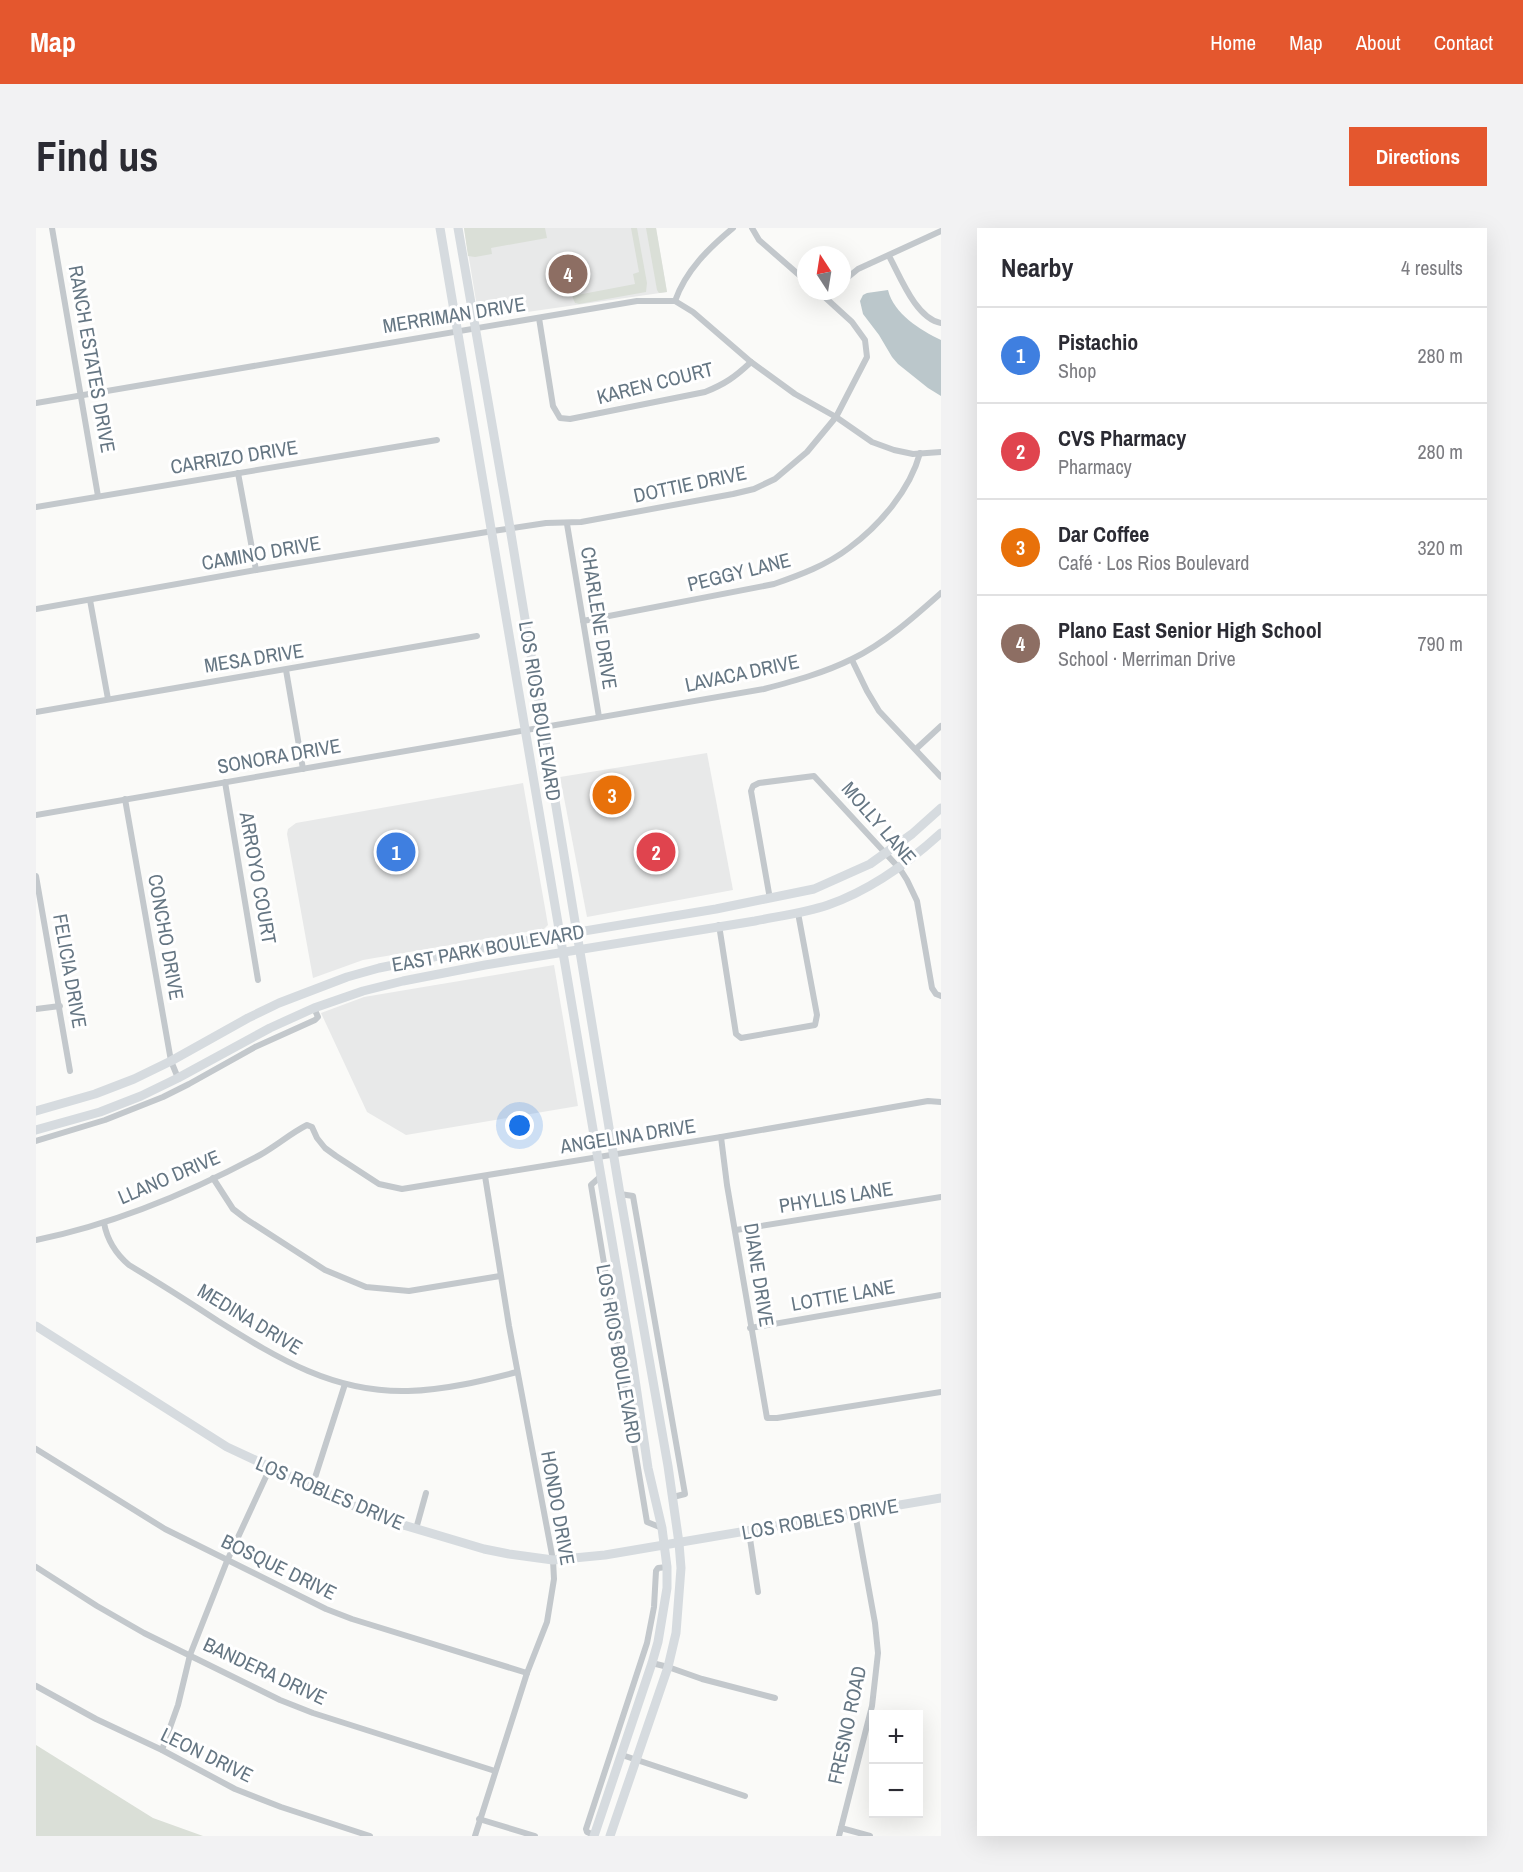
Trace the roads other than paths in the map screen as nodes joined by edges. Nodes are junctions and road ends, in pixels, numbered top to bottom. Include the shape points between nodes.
1 (52, 228) edge
2 (440, 228) edge
3 (458, 228) edge
4 (733, 228) edge
5 (752, 228) edge
6 (941, 231) edge
7 (889, 256) junction
8 (464, 264) junction
9 (797, 273) edge
10 (851, 275) edge
11 (828, 300) edge
12 (675, 301) junction
13 (538, 318) junction
14 (941, 323) edge
15 (476, 328) junction
16 (458, 332) junction
17 (751, 362) junction
18 (82, 395) junction
19 (36, 403) edge
20 (836, 417) junction
21 (437, 440) dead end
22 (941, 452) edge
23 (920, 453) junction
24 (238, 473) junction
25 (98, 496) junction
26 (36, 507) edge
27 (567, 524) junction
28 (510, 528) junction
29 (493, 531) junction
30 (256, 570) junction
31 (941, 593) edge
32 (90, 600) junction
33 (36, 609) edge
34 (583, 621) junction
35 (477, 636) dead end
36 (852, 660) junction
37 (286, 670) junction
38 (108, 699) junction
39 (36, 712) edge
40 (599, 717) junction
41 (941, 726) edge
42 (543, 727) junction
43 (527, 731) junction
44 (916, 749) junction
45 (303, 769) junction
46 (941, 777) edge
47 (225, 782) junction
48 (125, 799) junction
49 (941, 808) edge
50 (557, 812) junction
51 (36, 815) edge
52 (539, 815) junction
53 (941, 833) edge
54 (886, 855) junction
55 (900, 869) junction
56 (36, 876) edge
57 (770, 899) junction
58 (716, 909) junction
59 (798, 913) junction
60 (719, 926) junction
61 (578, 932) junction
62 (559, 935) junction
63 (580, 950) junction
64 (562, 952) junction
65 (379, 968) junction
66 (258, 980) dead end
67 (384, 985) junction
68 (941, 996) edge
69 (60, 1006) junction
70 (315, 1008) junction
71 (36, 1009) edge
72 (171, 1061) junction
73 (582, 1065) junction
74 (599, 1065) junction
75 (70, 1071) dead end
76 (178, 1078) junction
77 (941, 1102) edge
78 (36, 1111) edge
79 (307, 1125) joint
80 (36, 1130) edge
81 (721, 1137) junction
82 (36, 1141) edge
83 (614, 1155) junction
84 (598, 1158) junction
85 (485, 1176) junction
86 (213, 1178) junction
87 (941, 1197) edge
88 (104, 1222) junction
89 (736, 1230) junction
90 (36, 1240) edge
91 (500, 1276) junction
92 (941, 1295) edge
93 (36, 1326) edge
94 (750, 1328) junction
95 (517, 1372) junction
96 (345, 1384) junction
97 (941, 1392) edge
98 (36, 1449) edge
99 (270, 1468) junction
100 (312, 1487) junction
101 (426, 1493) dead end
102 (941, 1498) edge
103 (855, 1513) junction
104 (416, 1529) junction
105 (749, 1532) junction
106 (679, 1543) junction
107 (664, 1546) junction
108 (553, 1560) junction
109 (226, 1561) junction
110 (36, 1567) edge
111 (667, 1567) junction
112 (758, 1592) dead end
113 (190, 1655) junction
114 (652, 1663) junction
115 (668, 1667) junction
116 (527, 1673) junction
117 (36, 1686) edge
118 (775, 1698) dead end
119 (162, 1750) junction
120 (622, 1755) junction
121 (636, 1760) junction
122 (495, 1771) junction
123 (745, 1796) dead end
124 (479, 1819) junction
125 (842, 1828) junction
126 (370, 1836) edge
127 (475, 1836) edge
128 (535, 1836) edge
129 (594, 1836) edge
130 (610, 1836) edge
131 (840, 1836) edge
132 (870, 1836) edge

1 - 18 street, RANCH ESTATES DRIVE
2 - 8 main road via 450,258
2 - 16 main road, LOS RIOS BOULEVARD
3 - 8 main road, LOS RIOS BOULEVARD
4 - 12 street via 704,254
5 - 9 street via 759,240
6 - 7 street
7 - 10 street
7 - 14 street via 921,312
8 - 15 main road, LOS RIOS BOULEVARD
11 - 20 street, DOTTIE DRIVE via 865,340 867,357
12 - 13 street, MERRIMAN DRIVE via 637,301
12 - 17 street
13 - 15 street, MERRIMAN DRIVE
13 - 17 street, KAREN COURT via 553,406 560,418 705,392 734,378
15 - 16 street, MERRIMAN DRIVE
15 - 28 main road, LOS RIOS BOULEVARD
16 - 18 street, MERRIMAN DRIVE
16 - 29 main road, LOS RIOS BOULEVARD
17 - 20 street
18 - 19 street, MERRIMAN DRIVE
18 - 25 street, RANCH ESTATES DRIVE
20 - 23 street via 872,442
20 - 27 street, DOTTIE DRIVE via 799,460 754,489
21 - 24 street, CARRIZO DRIVE
22 - 23 street
23 - 34 street, PEGGY LANE via 916,469 888,511 849,548 826,563 774,585
24 - 25 street, CARRIZO DRIVE
24 - 30 street
25 - 26 street, CARRIZO DRIVE
27 - 28 street, DOTTIE DRIVE
27 - 34 street, CHARLENE DRIVE
28 - 29 street, DOTTIE DRIVE
28 - 42 main road, LOS RIOS BOULEVARD
29 - 30 street, CAMINO DRIVE
29 - 43 main road, LOS RIOS BOULEVARD
30 - 32 street, CAMINO DRIVE
31 - 36 street, LAVACA DRIVE via 909,621
32 - 33 street, CAMINO DRIVE
32 - 38 street
34 - 40 street, CHARLENE DRIVE
35 - 37 street, MESA DRIVE
36 - 40 street, LAVACA DRIVE via 764,689
36 - 44 street via 879,711
37 - 38 street, MESA DRIVE
37 - 45 street
38 - 39 street, MESA DRIVE
40 - 42 street, LAVACA DRIVE
41 - 44 street
42 - 43 street, LAVACA DRIVE
42 - 50 main road, LOS RIOS BOULEVARD
43 - 45 street, SONORA DRIVE
43 - 52 main road, LOS RIOS BOULEVARD
44 - 46 street
45 - 47 street, SONORA DRIVE
47 - 48 street, SONORA DRIVE
47 - 66 street, ARROYO COURT
48 - 51 street, SONORA DRIVE
48 - 72 street, CONCHO DRIVE
49 - 54 main road, EAST PARK BOULEVARD
50 - 52 main road
50 - 61 main road, LOS RIOS BOULEVARD
52 - 62 main road, LOS RIOS BOULEVARD
53 - 55 main road, EAST PARK BOULEVARD
54 - 55 street, MOLLY LANE
54 - 57 main road, EAST PARK BOULEVARD via 824,886
54 - 57 street, MOLLY LANE via 814,776 753,786
55 - 59 main road, EAST PARK BOULEVARD via 856,893
55 - 68 street, MOLLY LANE via 916,901 932,988
56 - 69 street, FELICIA DRIVE
57 - 58 main road, EAST PARK BOULEVARD
58 - 60 main road
58 - 61 main road, EAST PARK BOULEVARD
59 - 60 main road, EAST PARK BOULEVARD
59 - 60 street via 817,1015 815,1025 741,1038 736,1034
60 - 63 main road, EAST PARK BOULEVARD
61 - 62 main road, EAST PARK BOULEVARD
61 - 63 main road, LOS RIOS BOULEVARD
62 - 64 main road, LOS RIOS BOULEVARD
62 - 65 main road, EAST PARK BOULEVARD
63 - 64 main road, EAST PARK BOULEVARD
63 - 74 main road, LOS RIOS BOULEVARD
64 - 67 main road, EAST PARK BOULEVARD
64 - 73 main road, LOS RIOS BOULEVARD
65 - 67 main road
65 - 72 main road, EAST PARK BOULEVARD via 279,1003
67 - 70 main road, EAST PARK BOULEVARD
69 - 71 street
69 - 75 street, FELICIA DRIVE
70 - 76 main road, EAST PARK BOULEVARD
70 - 82 street via 315,1020 255,1047 163,1097
72 - 76 street, CONCHO DRIVE
72 - 78 main road, EAST PARK BOULEVARD via 95,1094
73 - 74 main road
73 - 84 main road, LOS RIOS BOULEVARD
74 - 83 main road, LOS RIOS BOULEVARD
76 - 80 main road, EAST PARK BOULEVARD via 100,1112
77 - 81 street, ANGELINA DRIVE via 928,1101
79 - 85 street, ANGELINA DRIVE via 325,1148 379,1184 402,1189
79 - 86 street, LLANO DRIVE via 260,1155
81 - 83 street, ANGELINA DRIVE
81 - 89 street, DIANE DRIVE
83 - 84 street, ANGELINA DRIVE
83 - 106 main road, LOS RIOS BOULEVARD
84 - 85 street, ANGELINA DRIVE
84 - 107 main road, LOS RIOS BOULEVARD
85 - 91 street, HONDO DRIVE
86 - 88 street, LLANO DRIVE via 147,1209
86 - 91 street via 233,1209 246,1219 325,1270 366,1287 409,1291
87 - 89 street, PHYLLIS LANE
88 - 90 street, LLANO DRIVE
88 - 96 street, MEDINA DRIVE via 113,1246 129,1264 262,1349 292,1365
89 - 94 street, DIANE DRIVE
91 - 95 street, HONDO DRIVE
92 - 94 street, LOTTIE LANE
93 - 99 main road, LOS ROBLES DRIVE via 217,1441
94 - 97 street, DIANE DRIVE via 767,1418
95 - 96 street, MEDINA DRIVE via 408,1391
95 - 108 street, HONDO DRIVE
96 - 100 street
98 - 109 street, BOSQUE DRIVE via 165,1529
99 - 100 main road, LOS ROBLES DRIVE
99 - 109 street
100 - 104 main road, LOS ROBLES DRIVE via 380,1518
101 - 104 street
102 - 103 main road, LOS ROBLES DRIVE
103 - 105 main road, LOS ROBLES DRIVE
103 - 125 street, FRESNO ROAD via 878,1653 872,1706
104 - 108 main road, LOS ROBLES DRIVE via 484,1550
105 - 106 main road, LOS ROBLES DRIVE
105 - 112 street
106 - 107 main road, LOS ROBLES DRIVE
106 - 115 main road, LOS RIOS BOULEVARD via 678,1607
107 - 108 main road, LOS ROBLES DRIVE
107 - 111 main road, LOS RIOS BOULEVARD
108 - 116 street, HONDO DRIVE via 547,1622
109 - 113 street
109 - 116 street, BOSQUE DRIVE via 352,1619
110 - 113 street, BANDERA DRIVE via 144,1633
111 - 114 main road, LOS RIOS BOULEVARD via 663,1617
111 - 129 street, LOS RIOS BOULEVARD via 656,1571 647,1643 586,1829
113 - 119 street
113 - 122 street, BANDERA DRIVE via 313,1713
114 - 115 street
114 - 120 main road, LOS RIOS BOULEVARD
115 - 118 street
115 - 121 main road, LOS RIOS BOULEVARD
116 - 122 street, HONDO DRIVE
117 - 119 street, LEON DRIVE
119 - 126 street, LEON DRIVE via 235,1789
120 - 121 street
120 - 129 main road, LOS RIOS BOULEVARD
121 - 123 street
121 - 130 main road, LOS RIOS BOULEVARD
122 - 124 street, HONDO DRIVE
124 - 127 street, HONDO DRIVE
124 - 128 street
125 - 131 street, FRESNO ROAD
125 - 132 street

